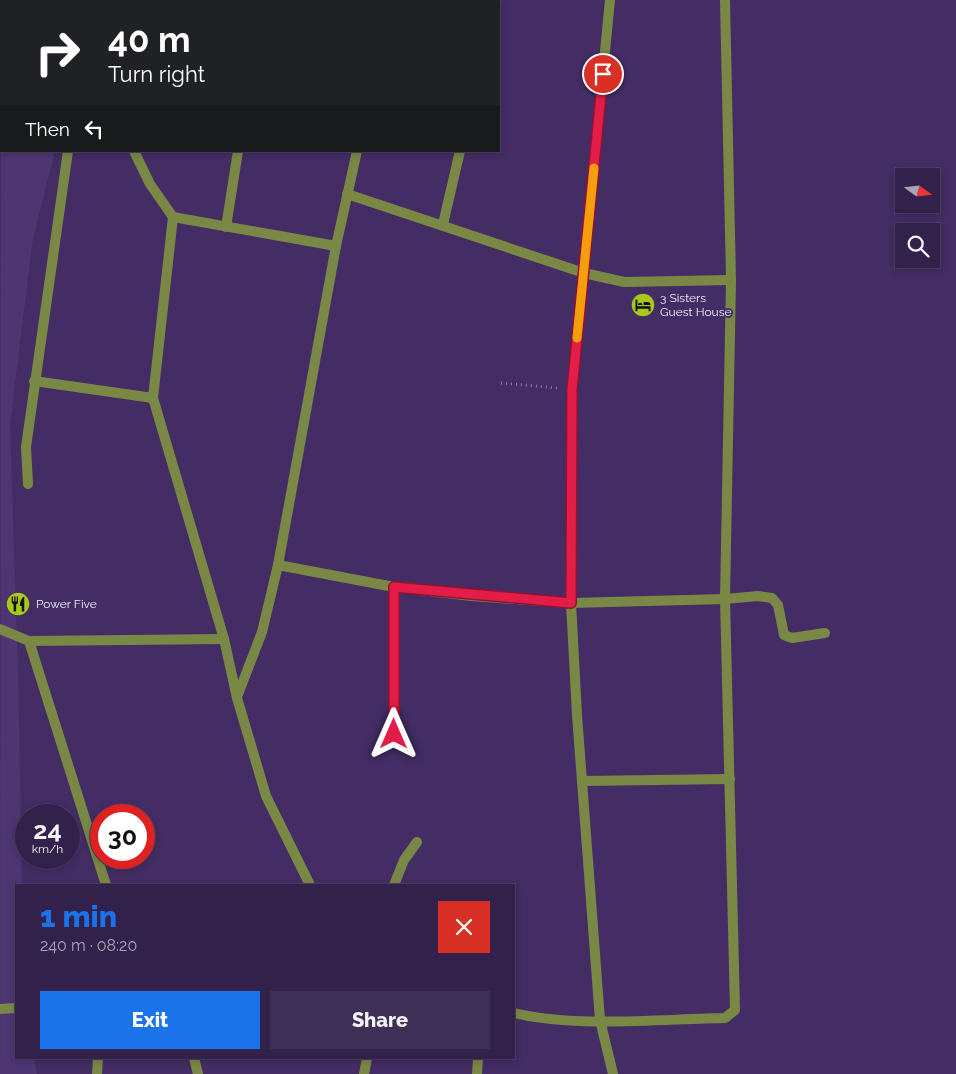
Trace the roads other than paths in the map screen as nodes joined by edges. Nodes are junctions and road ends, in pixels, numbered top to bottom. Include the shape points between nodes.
1 (610, 0) edge
2 (725, 0) edge
3 (68, 152) edge
4 (134, 152) edge
5 (238, 152) edge
6 (356, 152) edge
7 (460, 152) edge
8 (347, 194) junction
9 (173, 217) junction
10 (443, 224) junction
11 (226, 226) junction
12 (336, 246) junction
13 (584, 273) junction
14 (731, 280) junction
15 (34, 381) junction
16 (153, 398) junction
17 (28, 484) dead end
18 (278, 565) junction
19 (394, 587) junction
20 (725, 599) junction
21 (571, 603) junction
22 (0, 629) edge
23 (825, 633) dead end
24 (224, 639) junction
25 (29, 641) junction
26 (237, 698) junction
27 (394, 734) dead end
28 (730, 779) junction
29 (582, 781) junction
30 (417, 842) dead end
31 (106, 884) edge
32 (310, 884) edge
33 (394, 884) edge
34 (15, 1008) edge
35 (0, 1009) edge
36 (515, 1013) edge
37 (600, 1020) junction
38 (98, 1059) edge
39 (194, 1059) edge
40 (367, 1059) edge
41 (478, 1059) edge
42 (97, 1074) edge
43 (198, 1074) edge
44 (364, 1074) edge
45 (477, 1074) edge
46 (613, 1074) edge

1 - 13 street
2 - 14 street
3 - 15 street
4 - 9 street via 150,184
5 - 11 street
6 - 8 street
7 - 10 street
8 - 10 street
8 - 12 street
9 - 11 street
9 - 16 street
10 - 13 street
11 - 12 street
12 - 18 street
13 - 14 street via 624,282
13 - 21 street via 572,390
14 - 20 street
15 - 16 street
15 - 17 street via 26,447
16 - 24 street
18 - 19 street
18 - 26 street via 262,632
19 - 21 street
19 - 27 street
20 - 21 street
20 - 23 street via 772,598 778,604 784,635 792,638
20 - 28 street
21 - 29 street
22 - 25 street
24 - 25 street
24 - 26 street
25 - 31 street
26 - 32 street via 266,796
28 - 29 street
28 - 37 street via 735,1010 725,1018
29 - 37 street
30 - 33 street via 404,860
34 - 35 street
36 - 37 street via 536,1018
37 - 46 street
38 - 42 street
39 - 43 street
40 - 44 street
41 - 45 street

